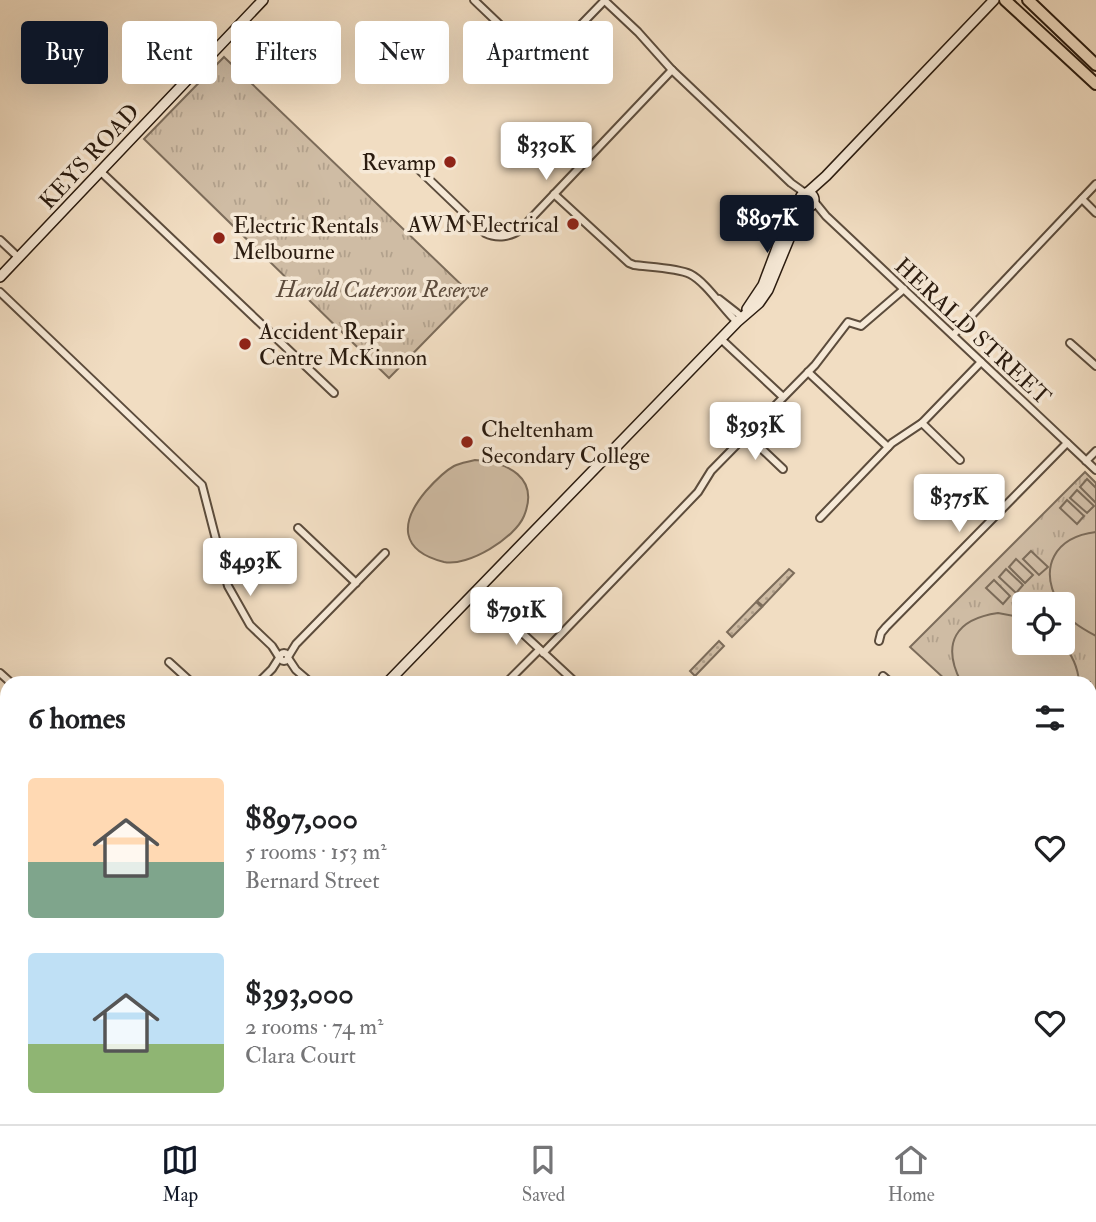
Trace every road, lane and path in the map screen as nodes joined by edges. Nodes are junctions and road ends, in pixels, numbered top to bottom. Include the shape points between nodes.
1 (262, 0) edge
2 (474, 0) edge
3 (605, 0) edge
4 (994, 0) edge
5 (1005, 0) edge
6 (1028, 0) edge
7 (1096, 65) edge
8 (672, 70) junction
9 (1096, 84) edge
10 (413, 164) dead end
11 (100, 171) junction
12 (1096, 184) edge
13 (554, 194) junction
14 (1082, 199) junction
15 (807, 200) junction
16 (1096, 213) edge
17 (0, 240) edge
18 (19, 258) junction
19 (0, 277) edge
20 (904, 289) junction
21 (0, 292) edge
22 (740, 319) junction
23 (953, 335) junction
24 (721, 339) junction
25 (1070, 342) dead end
26 (981, 362) junction
27 (1096, 366) edge
28 (808, 372) junction
29 (334, 393) dead end
30 (783, 397) junction
31 (922, 423) junction
32 (746, 435) junction
33 (1067, 443) junction
34 (888, 447) junction
35 (1096, 451) edge
36 (960, 460) dead end
37 (1086, 461) junction
38 (783, 469) dead end
39 (1096, 470) edge
40 (820, 518) dead end
41 (298, 528) dead end
42 (385, 553) dead end
43 (356, 583) junction
44 (477, 591) junction
45 (879, 641) dead end
46 (541, 651) junction
47 (284, 657) junction
48 (169, 662) dead end
49 (184, 676) edge
50 (265, 676) edge
51 (303, 676) edge
52 (394, 676) edge
53 (514, 676) edge
54 (568, 676) edge

1 - 11 street, KEYS ROAD
2 - 3 street via 542,65
3 - 8 street, HERALD STREET
4 - 15 street
5 - 9 highway
6 - 7 highway
8 - 13 street
8 - 15 street, HERALD STREET
10 - 13 street via 492,236 517,232
11 - 18 street, KEYS ROAD
11 - 29 street
12 - 14 street
13 - 22 street via 629,263 687,273
14 - 16 street
14 - 23 street
15 - 20 street, HERALD STREET
15 - 22 street via 786,224 763,285
17 - 18 street
18 - 19 street, KEYS ROAD
20 - 23 street, HERALD STREET
20 - 28 street via 860,326 848,322
21 - 47 street via 202,485 228,586 250,625
22 - 24 street
23 - 26 street, HERALD STREET
24 - 30 street
24 - 44 street
25 - 27 street
26 - 31 street
26 - 33 street, HERALD STREET
28 - 30 street
28 - 34 street
30 - 32 street
31 - 34 street
31 - 36 street
32 - 38 street
32 - 46 street via 711,471 698,492
33 - 37 street, HERALD STREET
33 - 45 street via 881,633
34 - 40 street
35 - 37 street
37 - 39 street, HERALD STREET
41 - 43 street
42 - 43 street
43 - 47 street
44 - 46 street
44 - 52 street
46 - 53 street
46 - 54 street
47 - 50 street
47 - 51 street
48 - 49 street

